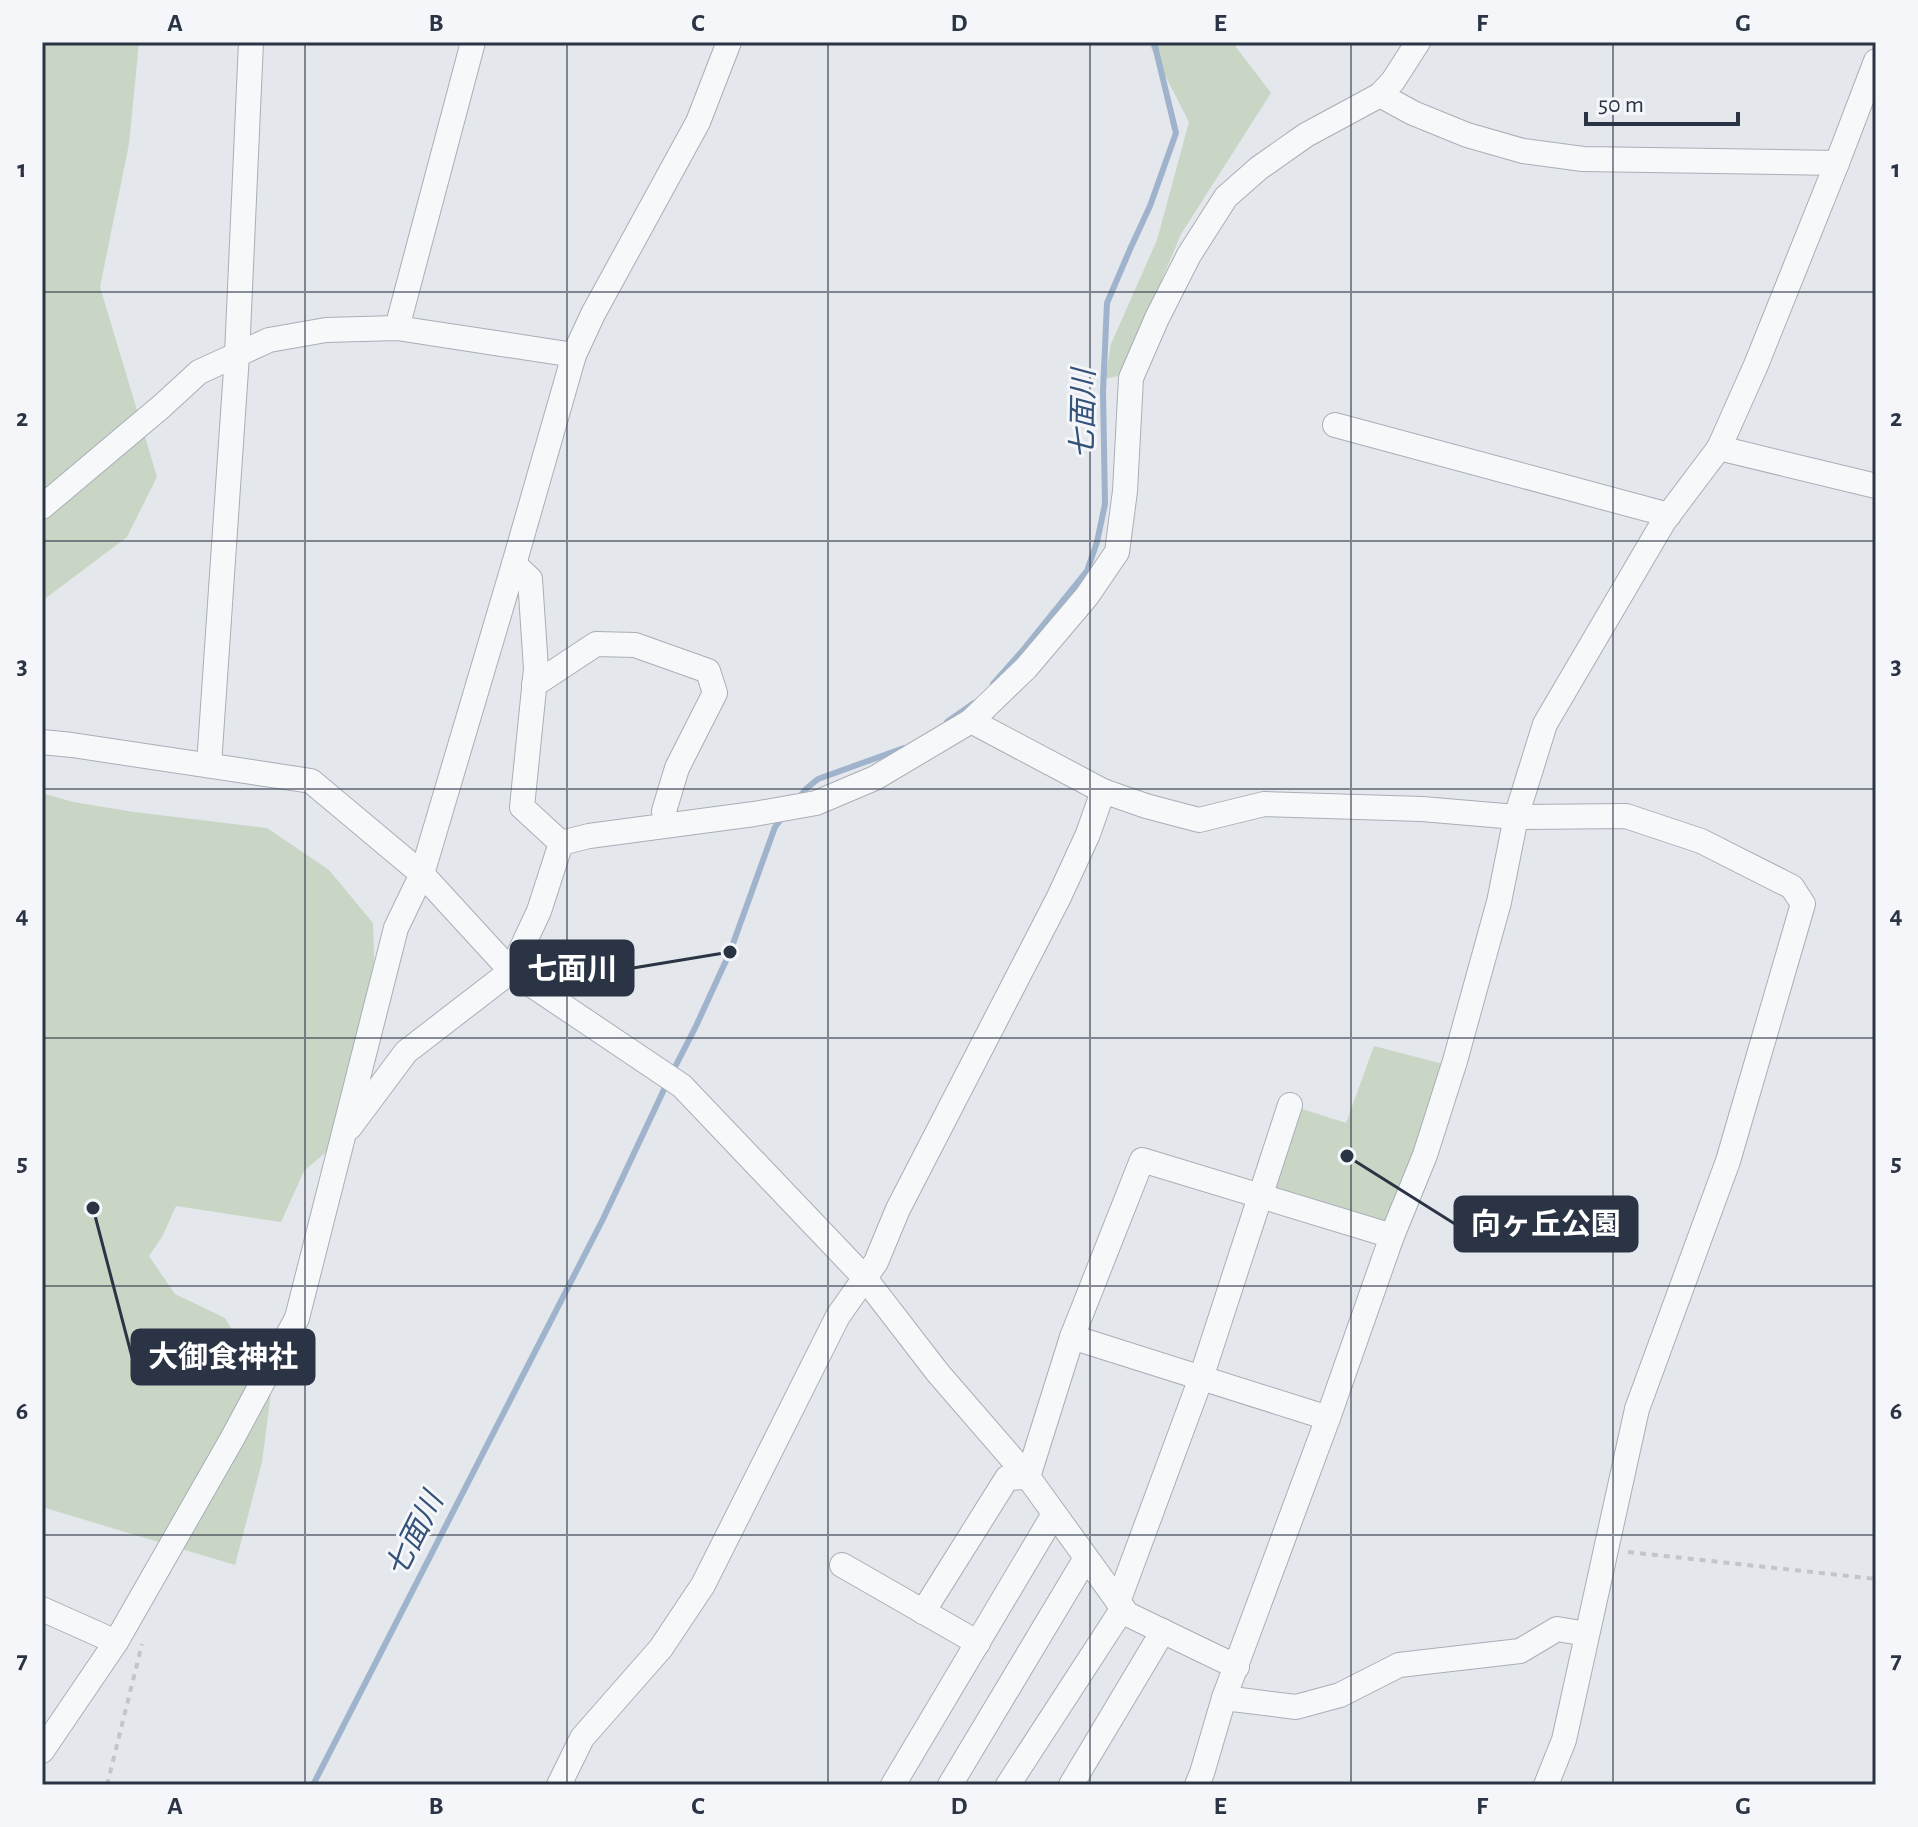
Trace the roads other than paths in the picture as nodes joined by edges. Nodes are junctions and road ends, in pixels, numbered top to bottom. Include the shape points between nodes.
1 (251, 42) edge
2 (473, 42) edge
3 (729, 42) edge
4 (1418, 42) edge
5 (1876, 61) edge
6 (1380, 95) junction
7 (1837, 163) junction
8 (397, 328) junction
9 (237, 355) junction
10 (574, 355) junction
11 (1335, 425) dead end
12 (1719, 448) junction
13 (1876, 486) edge
14 (42, 507) edge
15 (1669, 515) junction
16 (514, 564) junction
17 (534, 685) junction
18 (971, 721) junction
19 (42, 742) edge
20 (209, 765) junction
21 (1103, 791) junction
22 (1516, 817) junction
23 (666, 825) junction
24 (561, 843) junction
25 (422, 874) junction
26 (511, 971) junction
27 (1290, 1105) dead end
28 (341, 1139) junction
29 (1261, 1196) junction
30 (1392, 1236) junction
31 (864, 1277) junction
32 (1072, 1337) junction
33 (1201, 1378) junction
34 (1328, 1418) junction
35 (1028, 1477) junction
36 (1054, 1514) junction
37 (1086, 1558) junction
38 (842, 1565) dead end
39 (1121, 1605) junction
40 (42, 1609) edge
41 (923, 1612) junction
42 (1163, 1631) junction
43 (1587, 1634) junction
44 (116, 1642) junction
45 (978, 1643) junction
46 (1237, 1667) junction
47 (1224, 1698) junction
48 (42, 1751) edge
49 (1203, 1781) edge
50 (559, 1785) edge
51 (893, 1785) edge
52 (950, 1785) edge
53 (1008, 1785) edge
54 (1071, 1785) edge
55 (1546, 1785) edge

1 - 9 street
2 - 8 street
3 - 10 street via 698,122
4 - 6 street
5 - 7 street
6 - 7 street via 1467,135 1523,151 1583,159
6 - 18 street via 1306,135 1226,197 1189,255 1131,378 1117,552 1026,668
7 - 12 street
8 - 9 street via 326,330 269,340
8 - 10 street
9 - 14 street via 199,372
9 - 20 street
10 - 16 street
11 - 15 street
12 - 13 street
12 - 15 street
15 - 22 street via 1545,724
16 - 17 street via 530,579
16 - 25 street
17 - 23 street via 596,644 635,645 708,671 715,693 677,768 664,811
17 - 24 street via 522,807
18 - 21 street
18 - 23 street via 875,778 816,803
19 - 20 street
20 - 25 street via 311,781
21 - 22 street via 1199,820 1264,804
21 - 31 street via 1059,897
22 - 30 street via 1499,902 1455,1061
22 - 43 street via 1626,816 1701,841 1792,887 1803,904 1728,1161 1637,1409
23 - 24 street
24 - 26 street via 539,911
25 - 26 street
25 - 28 street via 396,928
26 - 28 street via 406,1052
26 - 31 street via 682,1086
27 - 29 street
28 - 44 street via 297,1318
29 - 30 street
29 - 32 street via 1142,1160
29 - 33 street
30 - 34 street
31 - 35 street
31 - 50 street via 838,1316 703,1585 661,1648 582,1738
32 - 33 street
32 - 35 street
33 - 34 street
33 - 39 street
34 - 46 street
35 - 36 street
35 - 41 street via 1007,1478
36 - 37 street
36 - 45 street
37 - 39 street
37 - 52 street
38 - 41 street
39 - 42 street via 1127,1614
39 - 53 street
40 - 44 street
41 - 45 street
42 - 46 street
42 - 54 street
43 - 47 street via 1557,1629 1520,1651 1399,1665 1340,1695 1296,1707
43 - 55 street via 1564,1740
44 - 48 street
45 - 51 street
46 - 47 street
47 - 49 street

